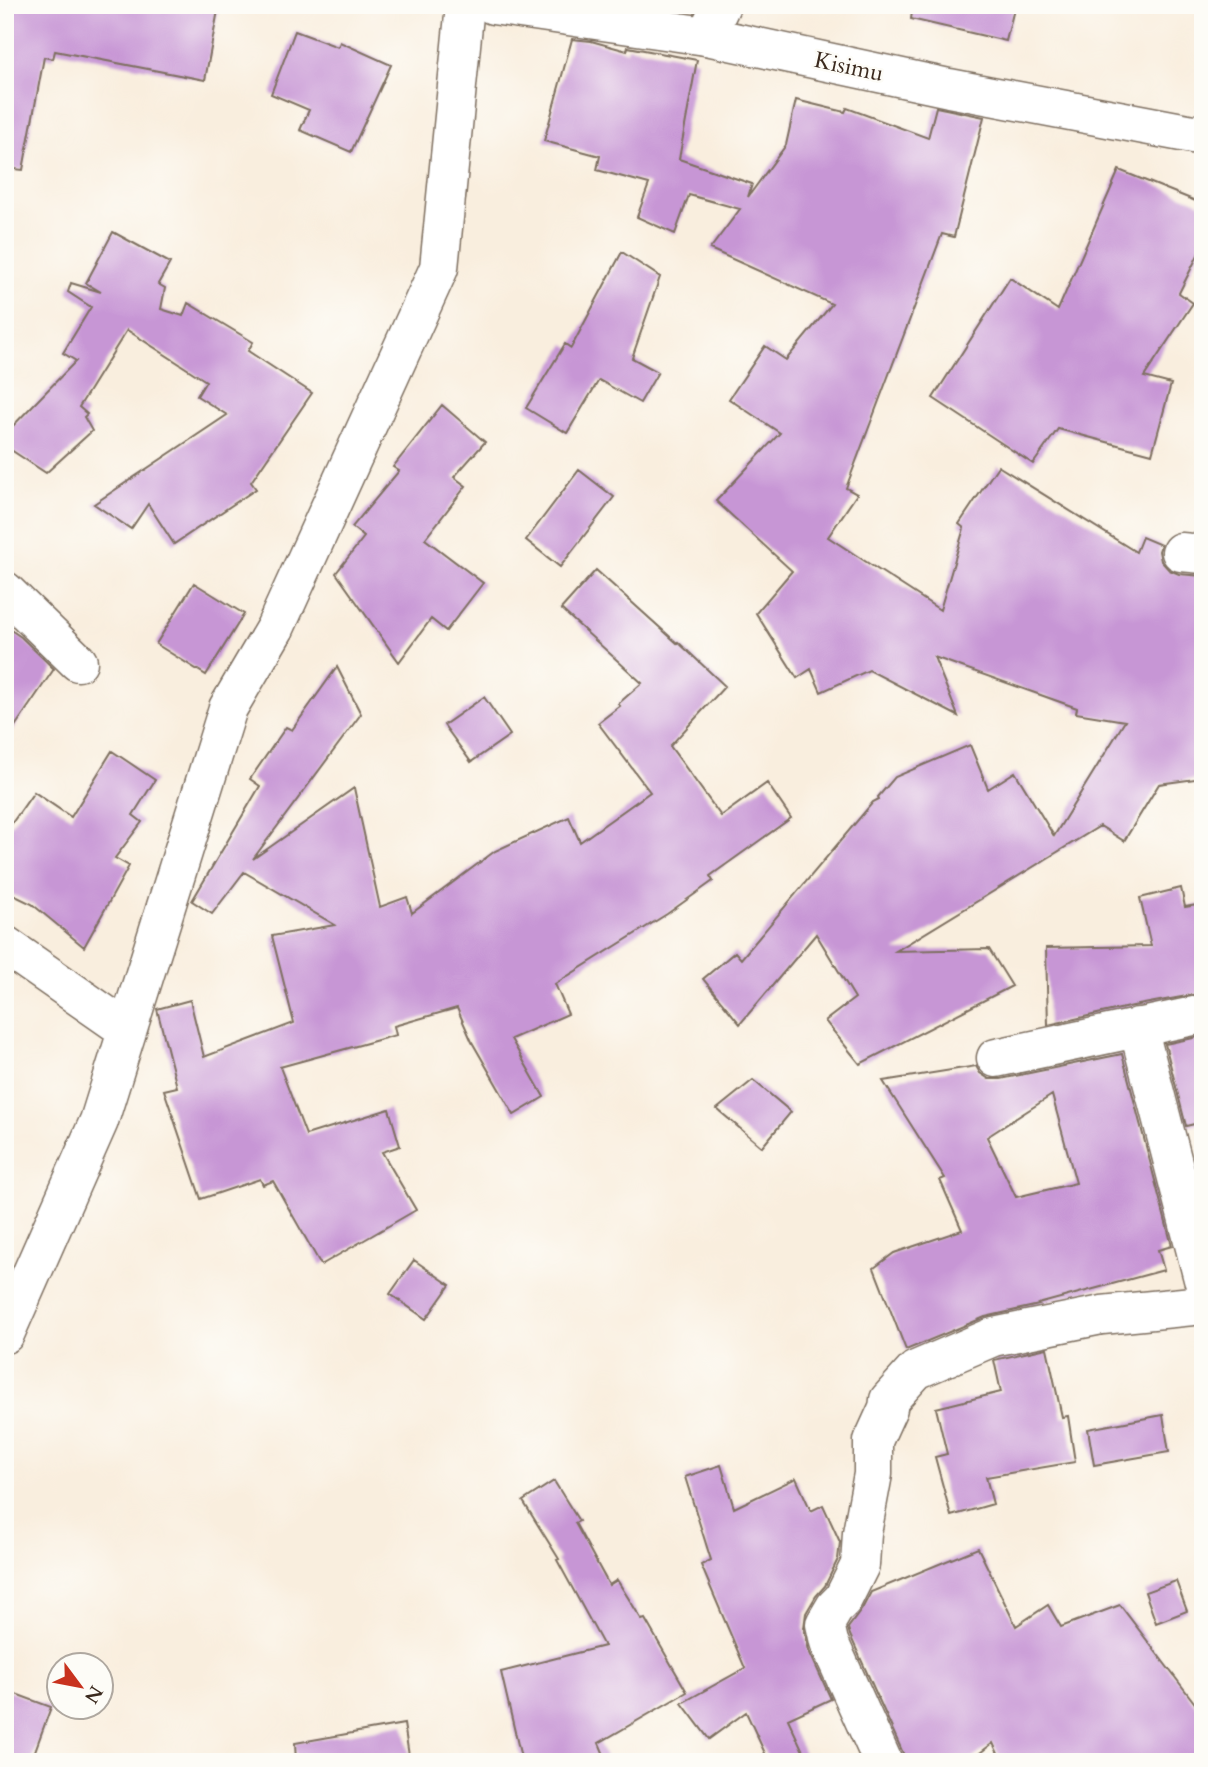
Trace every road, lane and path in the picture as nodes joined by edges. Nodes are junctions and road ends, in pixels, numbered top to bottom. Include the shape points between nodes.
1 (465, 5) edge
2 (493, 5) edge
3 (714, 20) edge
4 (1203, 136) edge
5 (5, 591) edge
6 (78, 662) dead end
7 (5, 945) edge
8 (1203, 1014) edge
9 (1138, 1027) junction
10 (127, 1030) junction
11 (996, 1058) dead end
12 (1203, 1279) edge
13 (1203, 1305) edge
14 (5, 1334) edge
15 (883, 1762) edge

1 - 10 street via 439,268 275,628 228,708
2 - 3 street, Kisimu
3 - 4 street, Kisimu via 949,88
5 - 6 street
7 - 10 street
8 - 9 street
9 - 11 street
9 - 12 street
10 - 14 street via 99,1121
13 - 15 street via 1102,1315 993,1337 916,1370 889,1399 873,1441 860,1565 825,1625

